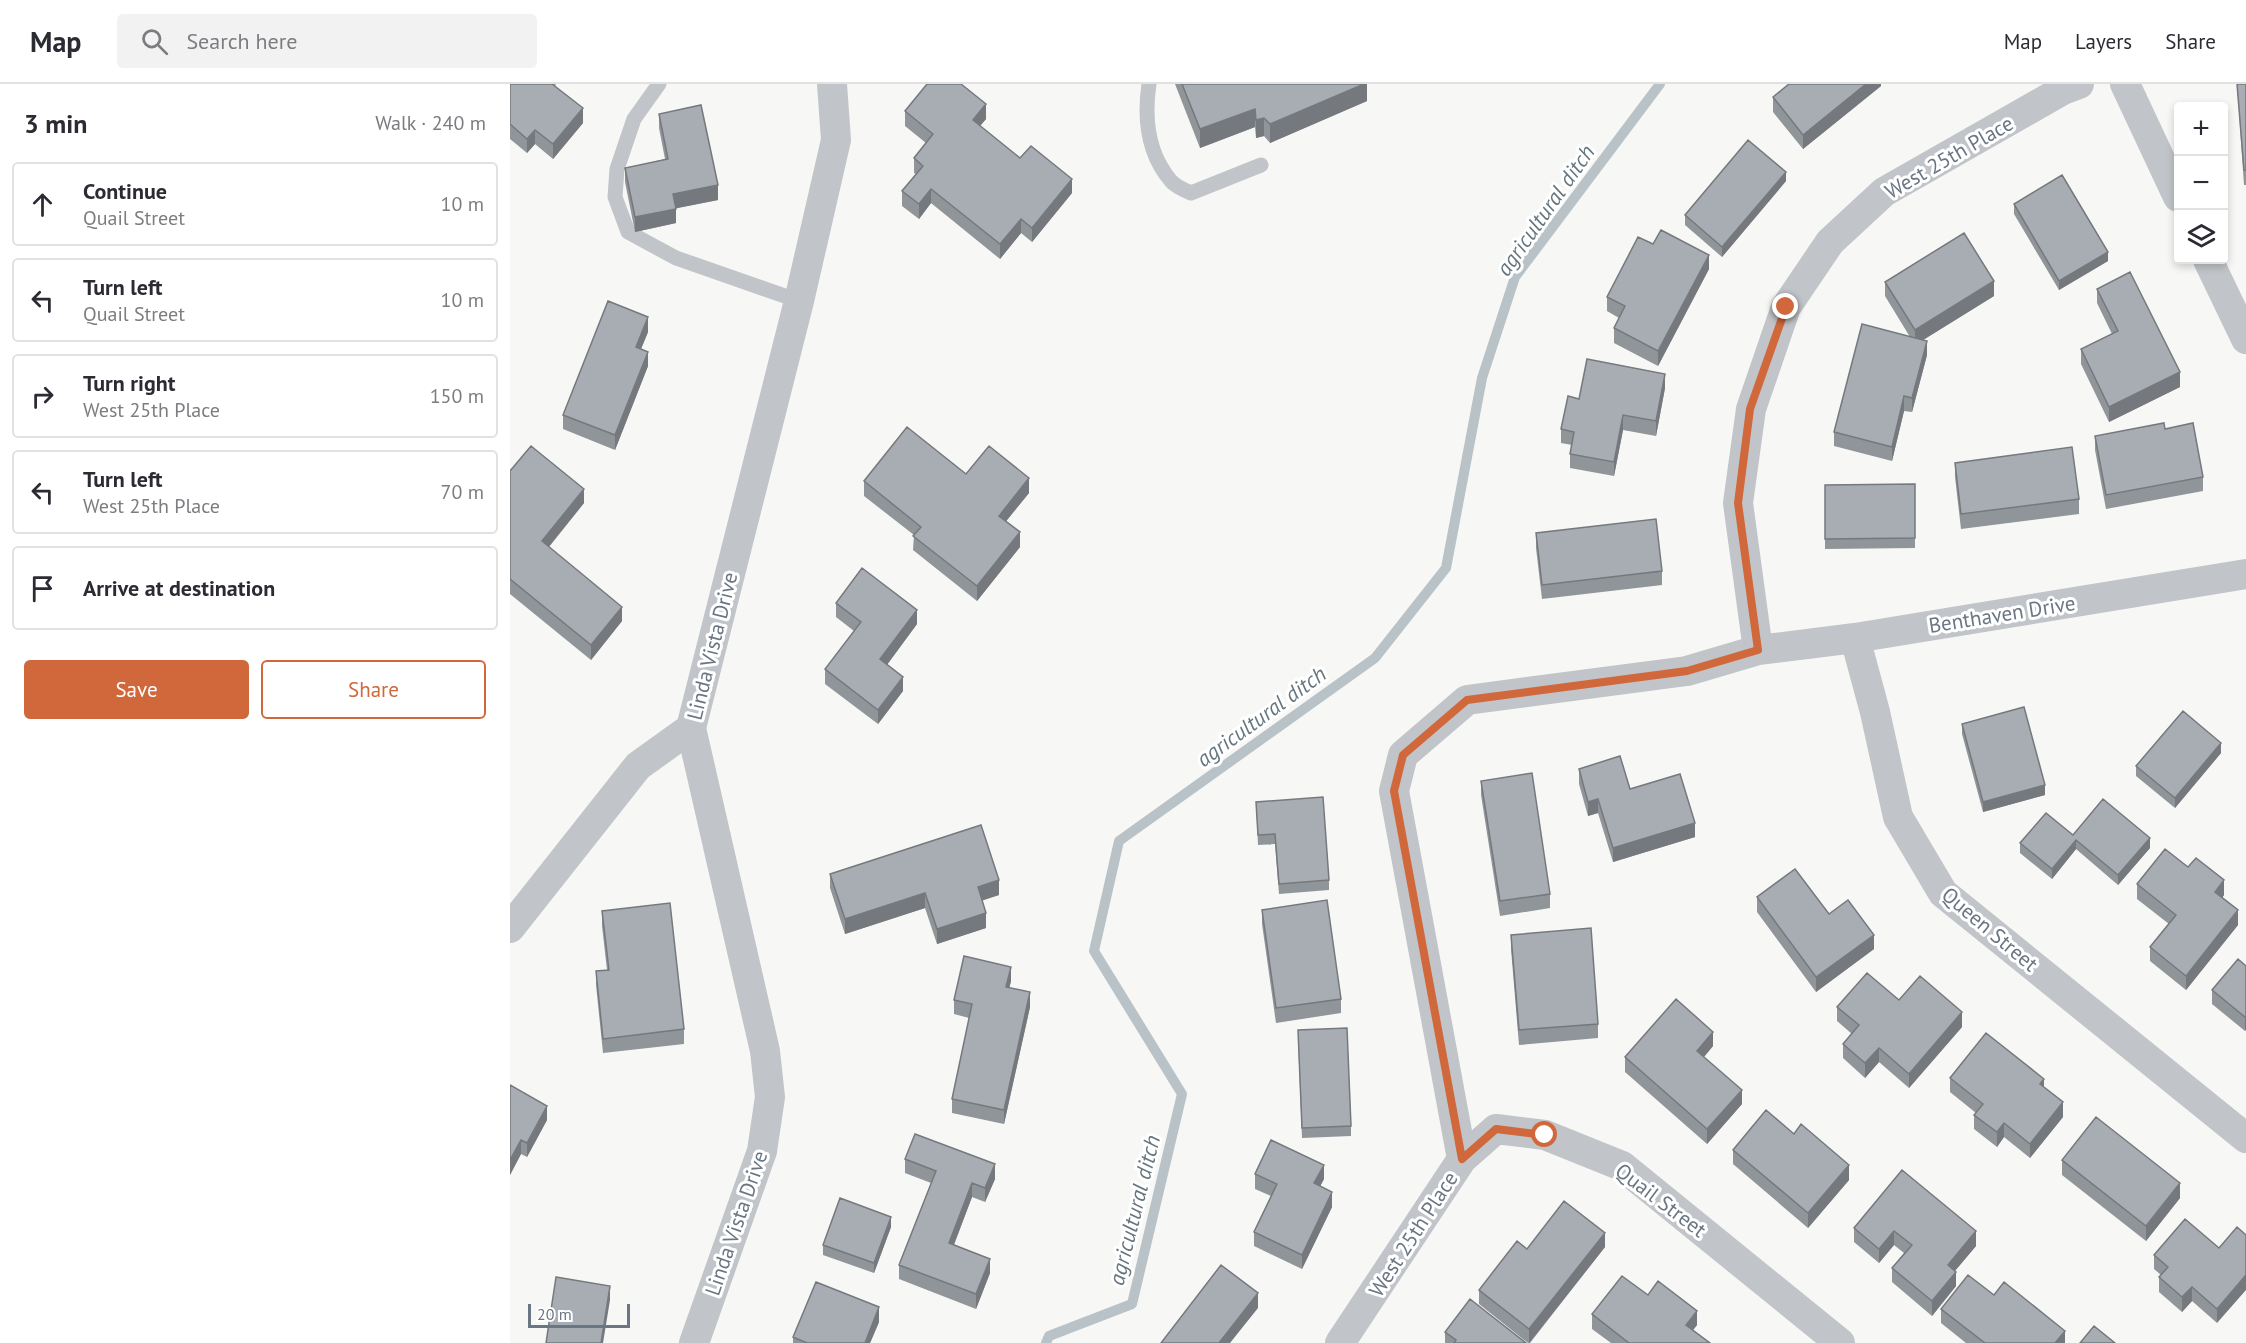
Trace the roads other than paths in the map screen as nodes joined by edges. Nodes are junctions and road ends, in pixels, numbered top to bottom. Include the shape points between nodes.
1 (659, 84) edge
2 (832, 84) edge
3 (1149, 84) edge
4 (2079, 84) edge
5 (2125, 84) edge
6 (1261, 165) dead end
7 (2174, 188) edge
8 (2210, 264) edge
9 (799, 301) junction
10 (2246, 339) edge
11 (2246, 574) edge
12 (1856, 638) junction
13 (1758, 650) junction
14 (691, 728) junction
15 (510, 928) edge
16 (2246, 1138) edge
17 (1462, 1159) junction
18 (694, 1343) edge
19 (1340, 1343) edge
20 (1840, 1343) edge

1 - 9 lane via 634,118 617,169 615,197 628,232 676,258
2 - 9 street, Linda Vista Drive via 836,140
3 - 6 lane via 1146,106 1152,151 1172,183 1191,193
4 - 13 street, West 25th Place via 1884,192 1830,242 1786,307 1750,409 1738,503
5 - 7 street
8 - 10 street
9 - 14 street, Linda Vista Drive
11 - 12 street, Benthaven Drive
12 - 13 street, Benthaven Drive
12 - 16 street, Queen Street via 1898,817 1943,893
13 - 17 street, West 25th Place via 1687,671 1467,700 1403,755 1394,791
14 - 15 street via 638,766
14 - 18 street, Linda Vista Drive via 765,1051 770,1097 762,1151
17 - 19 street, West 25th Place
17 - 20 street, Quail Street via 1496,1129 1545,1135 1622,1166

